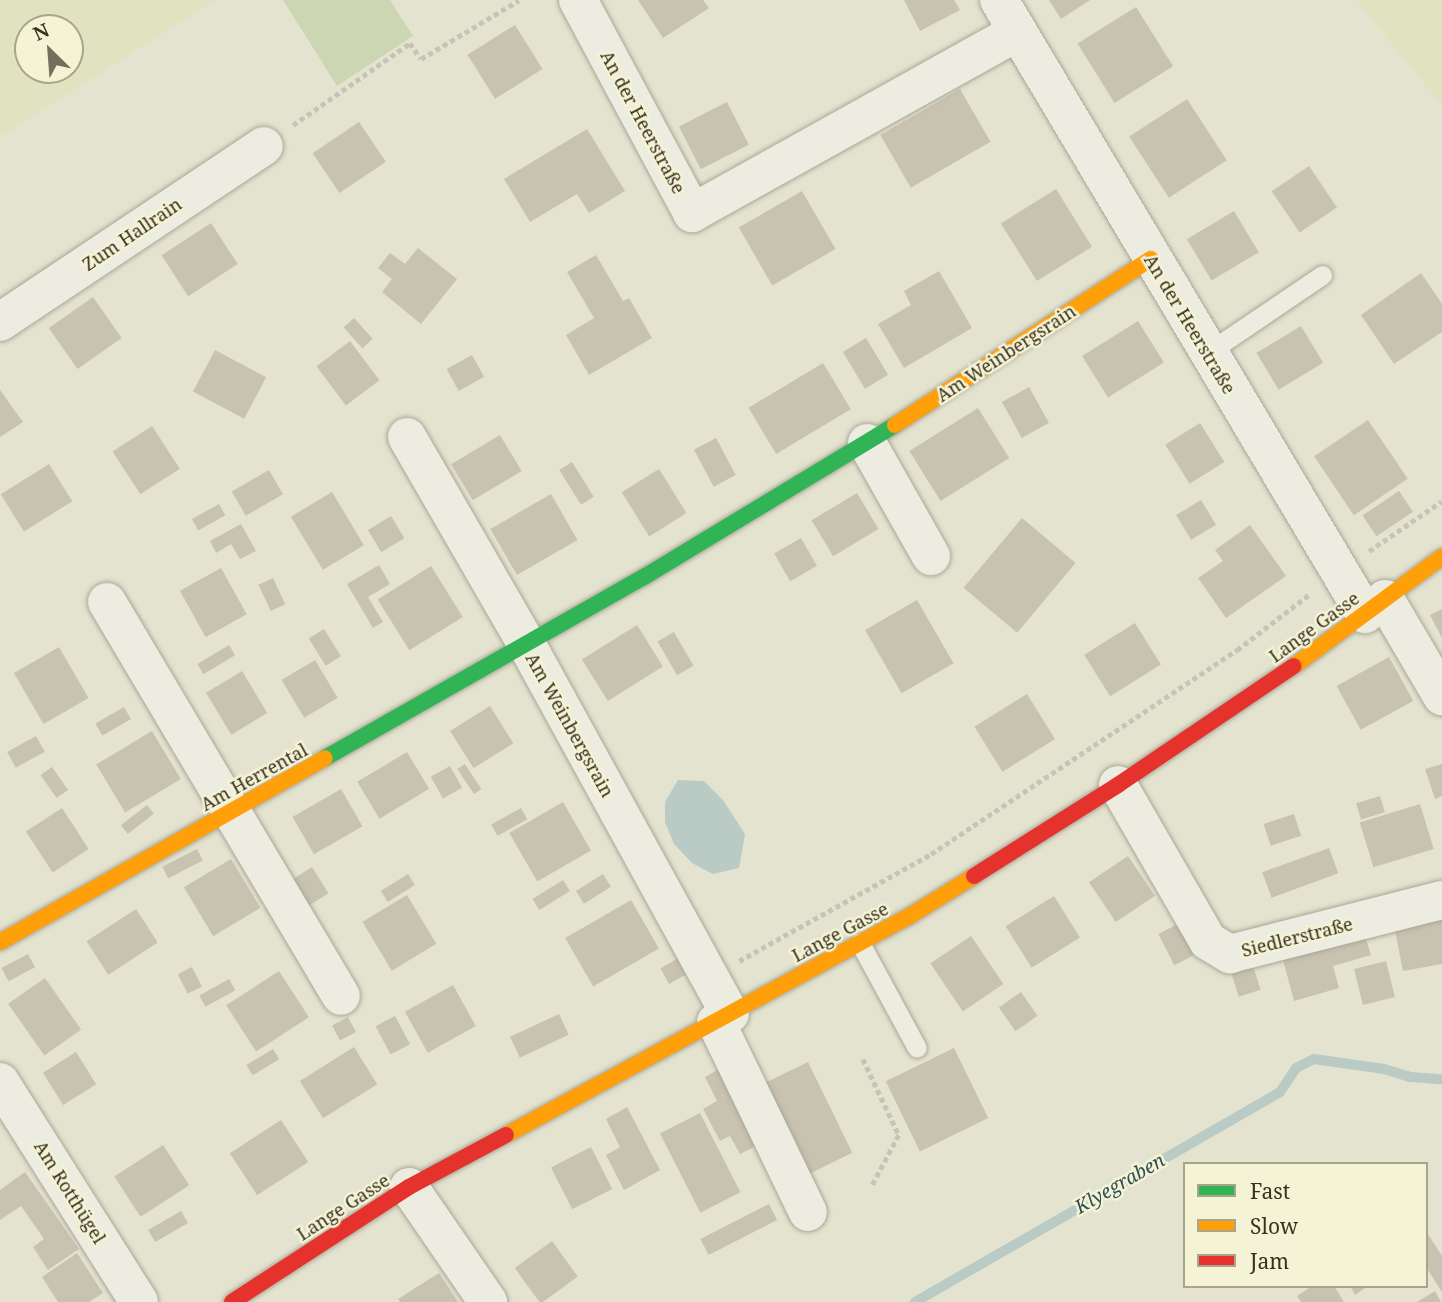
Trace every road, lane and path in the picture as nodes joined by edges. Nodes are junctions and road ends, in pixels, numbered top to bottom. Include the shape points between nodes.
1 (519, 0) edge
2 (578, 0) edge
3 (1008, 16) edge
4 (264, 146) joint
5 (1151, 259) junction
6 (1322, 275) dead end
7 (0, 322) edge
8 (1208, 353) junction
9 (407, 437) dead end
10 (867, 443) junction
11 (1442, 501) edge
12 (931, 556) dead end
13 (1442, 557) edge
14 (1339, 571) junction
15 (644, 577) joint
16 (107, 602) dead end
17 (1375, 607) junction
18 (527, 645) junction
19 (1442, 696) edge
20 (1118, 785) junction
21 (233, 811) junction
22 (1442, 900) edge
23 (0, 942) edge
24 (860, 943) junction
25 (709, 978) junction
26 (341, 996) dead end
27 (723, 1018) junction
28 (917, 1048) dead end
29 (863, 1059) dead end
30 (0, 1082) edge
31 (872, 1186) dead end
32 (410, 1187) junction
33 (808, 1212) dead end
34 (139, 1302) edge
35 (232, 1302) edge
36 (488, 1302) edge

1 - 4 path via 421,58 410,43
2 - 3 street, An der Heerstraße via 692,213
3 - 5 street, An der Heerstraße
4 - 7 street, Zum Hallrain
5 - 8 street, An der Heerstraße
5 - 10 street, Am Weinbergsrain
6 - 8 lane
8 - 14 street, An der Heerstraße
9 - 18 street, Am Weinbergsrain
10 - 12 street
10 - 15 street, Am Weinbergsrain
11 - 14 path
13 - 17 street, Lange Gasse
14 - 17 street, An der Heerstraße
14 - 25 path via 1226,657 931,854
15 - 18 street, Am Herrental
16 - 21 street
17 - 19 street
17 - 20 street, Lange Gasse
18 - 21 street, Am Herrental
18 - 25 street, Am Weinbergsrain
20 - 22 street, Siedlerstraße via 1208,941 1230,954
20 - 24 street, Lange Gasse
21 - 23 street, Am Herrental
21 - 26 street
24 - 27 street, Lange Gasse
24 - 28 lane
25 - 27 street, Am Weinbergsrain
27 - 32 street, Lange Gasse
27 - 33 street, Am Weinbergsrain
29 - 31 path via 899,1135
30 - 34 street, Am Rotthügel
32 - 35 street, Lange Gasse
32 - 36 street

